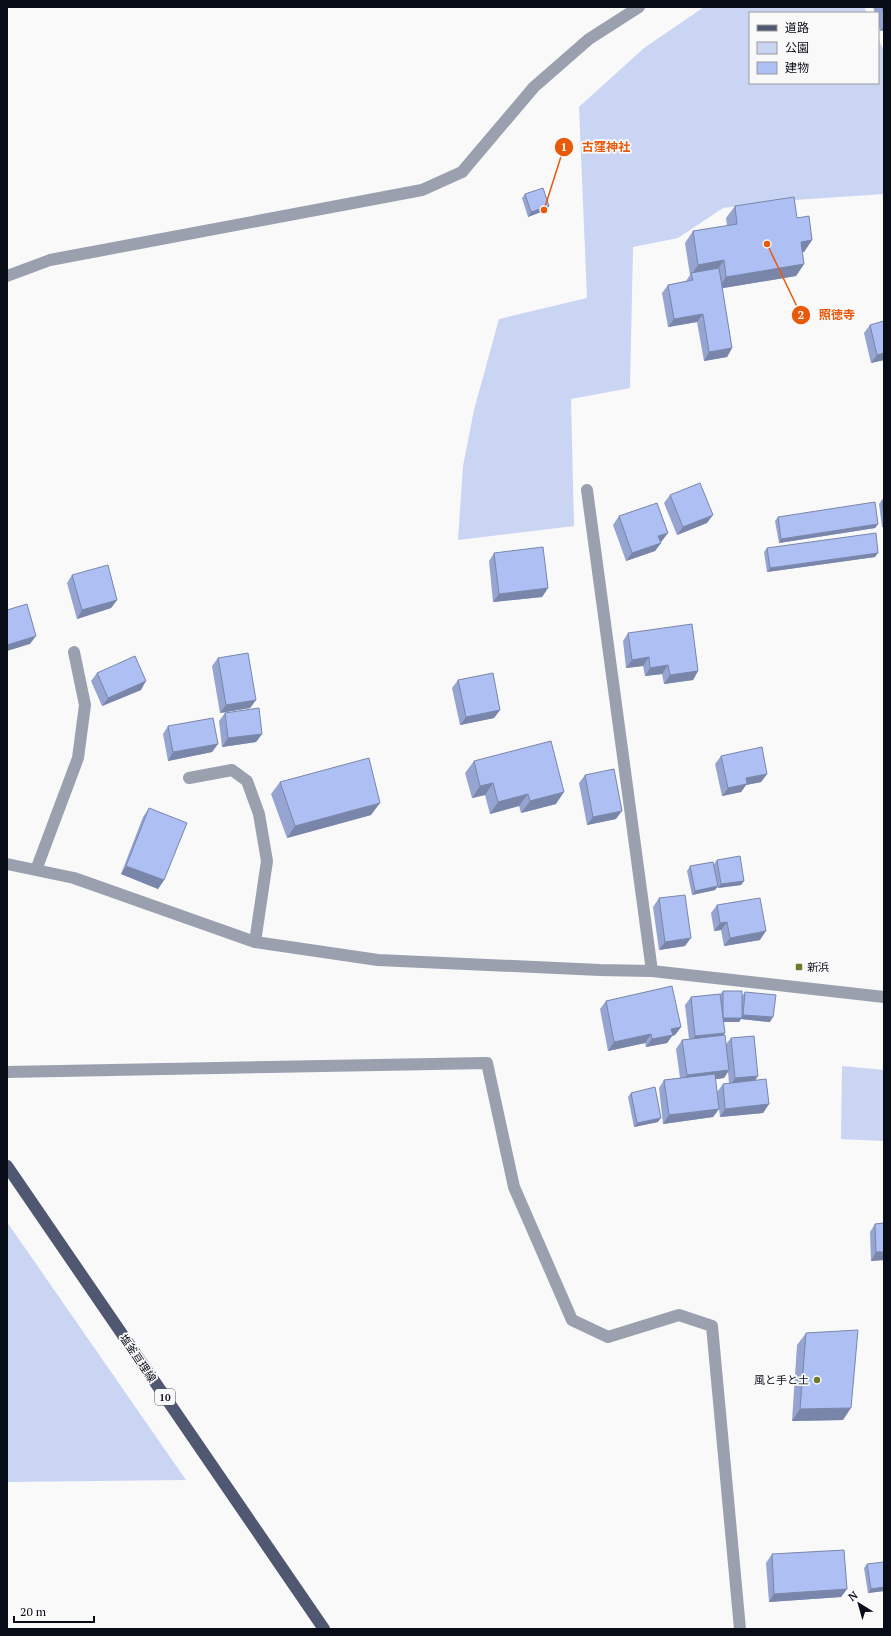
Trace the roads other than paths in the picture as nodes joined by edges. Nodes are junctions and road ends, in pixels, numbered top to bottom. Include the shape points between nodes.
1 (639, 7) edge
2 (7, 276) edge
3 (587, 490) dead end
4 (74, 652) dead end
5 (189, 778) dead end
6 (7, 864) edge
7 (36, 870) junction
8 (255, 942) junction
9 (652, 971) junction
10 (884, 997) edge
11 (7, 1072) edge
12 (7, 1166) edge
13 (324, 1629) edge
14 (740, 1629) edge

1 - 2 street via 589,38 534,87 462,172 422,190 50,260
3 - 9 street
4 - 7 street via 85,705 78,758
5 - 8 street via 232,770 247,781 259,814 267,861
6 - 7 street
7 - 8 street via 74,878
8 - 9 street via 378,960
9 - 10 street
11 - 14 street via 487,1063 514,1187 572,1320 608,1337 679,1315 712,1326
12 - 13 main road, 塩釜亘理線 / 10

